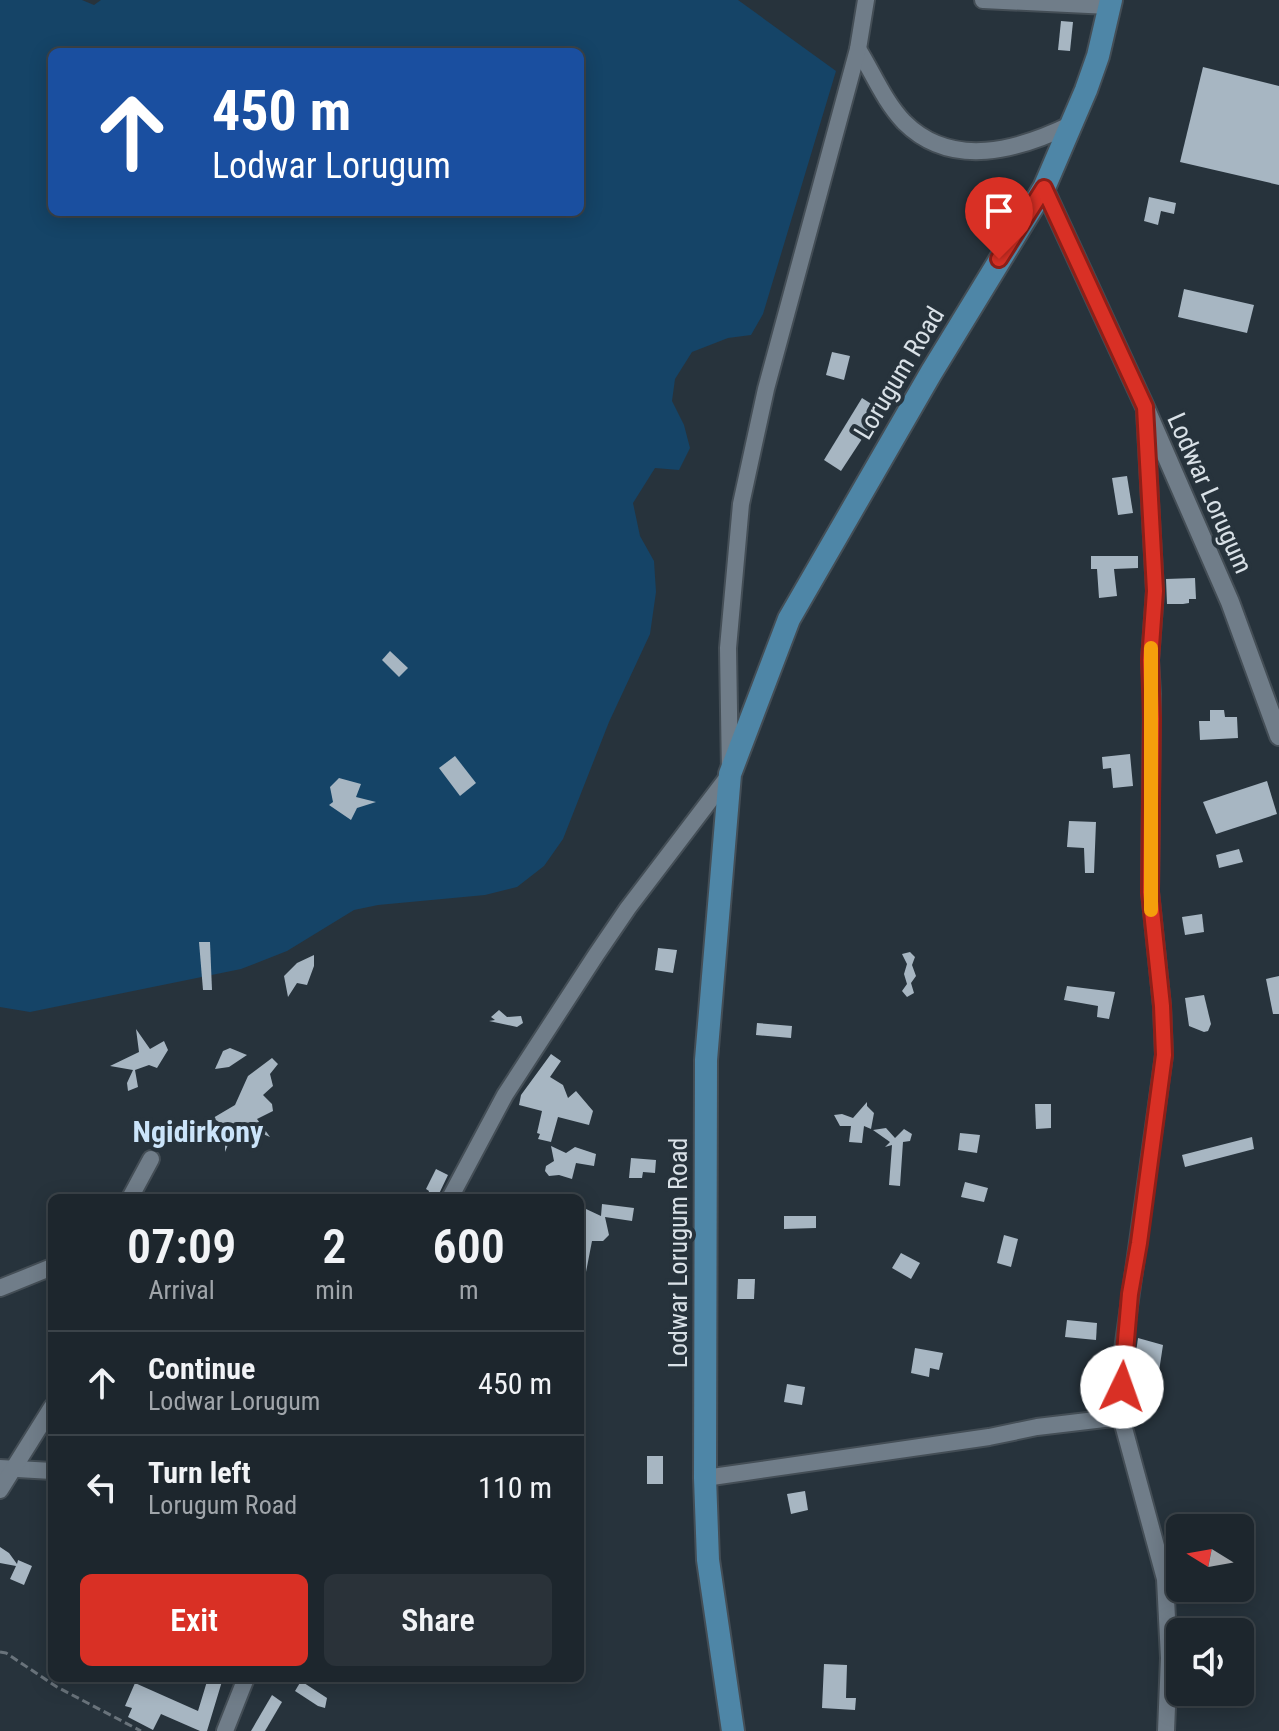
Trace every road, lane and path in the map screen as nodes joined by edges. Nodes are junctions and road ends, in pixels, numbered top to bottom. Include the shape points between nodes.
1 (866, 0) edge
2 (983, 0) edge
3 (1110, 3) edge
4 (858, 49) junction
5 (1072, 124) junction
6 (1044, 188) junction
7 (1145, 407) junction
8 (1279, 736) edge
9 (730, 774) junction
10 (151, 1159) dead end
11 (132, 1194) edge
12 (452, 1194) edge
13 (48, 1269) edge
14 (0, 1288) edge
15 (48, 1413) edge
16 (1121, 1417) junction
17 (7, 1469) edge
18 (48, 1471) edge
19 (705, 1478) junction
20 (0, 1490) edge
21 (0, 1652) edge
22 (48, 1681) edge
23 (50, 1682) edge
24 (244, 1682) edge
25 (141, 1731) edge
26 (225, 1731) edge
27 (733, 1731) edge
28 (1166, 1731) edge

1 - 4 street
2 - 3 street
3 - 5 main road, Lorugum Road via 1098,56
4 - 5 street via 904,122 937,144 971,152 1005,150
4 - 9 street via 766,389 741,504 728,648
5 - 6 main road, Lorugum Road
6 - 7 street, Lodwar Lorugum
6 - 9 main road, Lorugum Road via 789,619
7 - 8 street, Lodwar Lorugum via 1230,602
7 - 16 street via 1155,591 1150,892 1164,1055 1122,1357
9 - 12 street via 596,955 505,1095
9 - 19 main road, Lodwar Lorugum Road via 706,1060
10 - 11 street
13 - 14 street
15 - 17 street
16 - 19 street
16 - 28 street via 1165,1579
17 - 18 street
17 - 20 street
19 - 27 main road, Lodwar Lorugum Road via 708,1560
21 - 22 path
23 - 25 path
24 - 26 street

